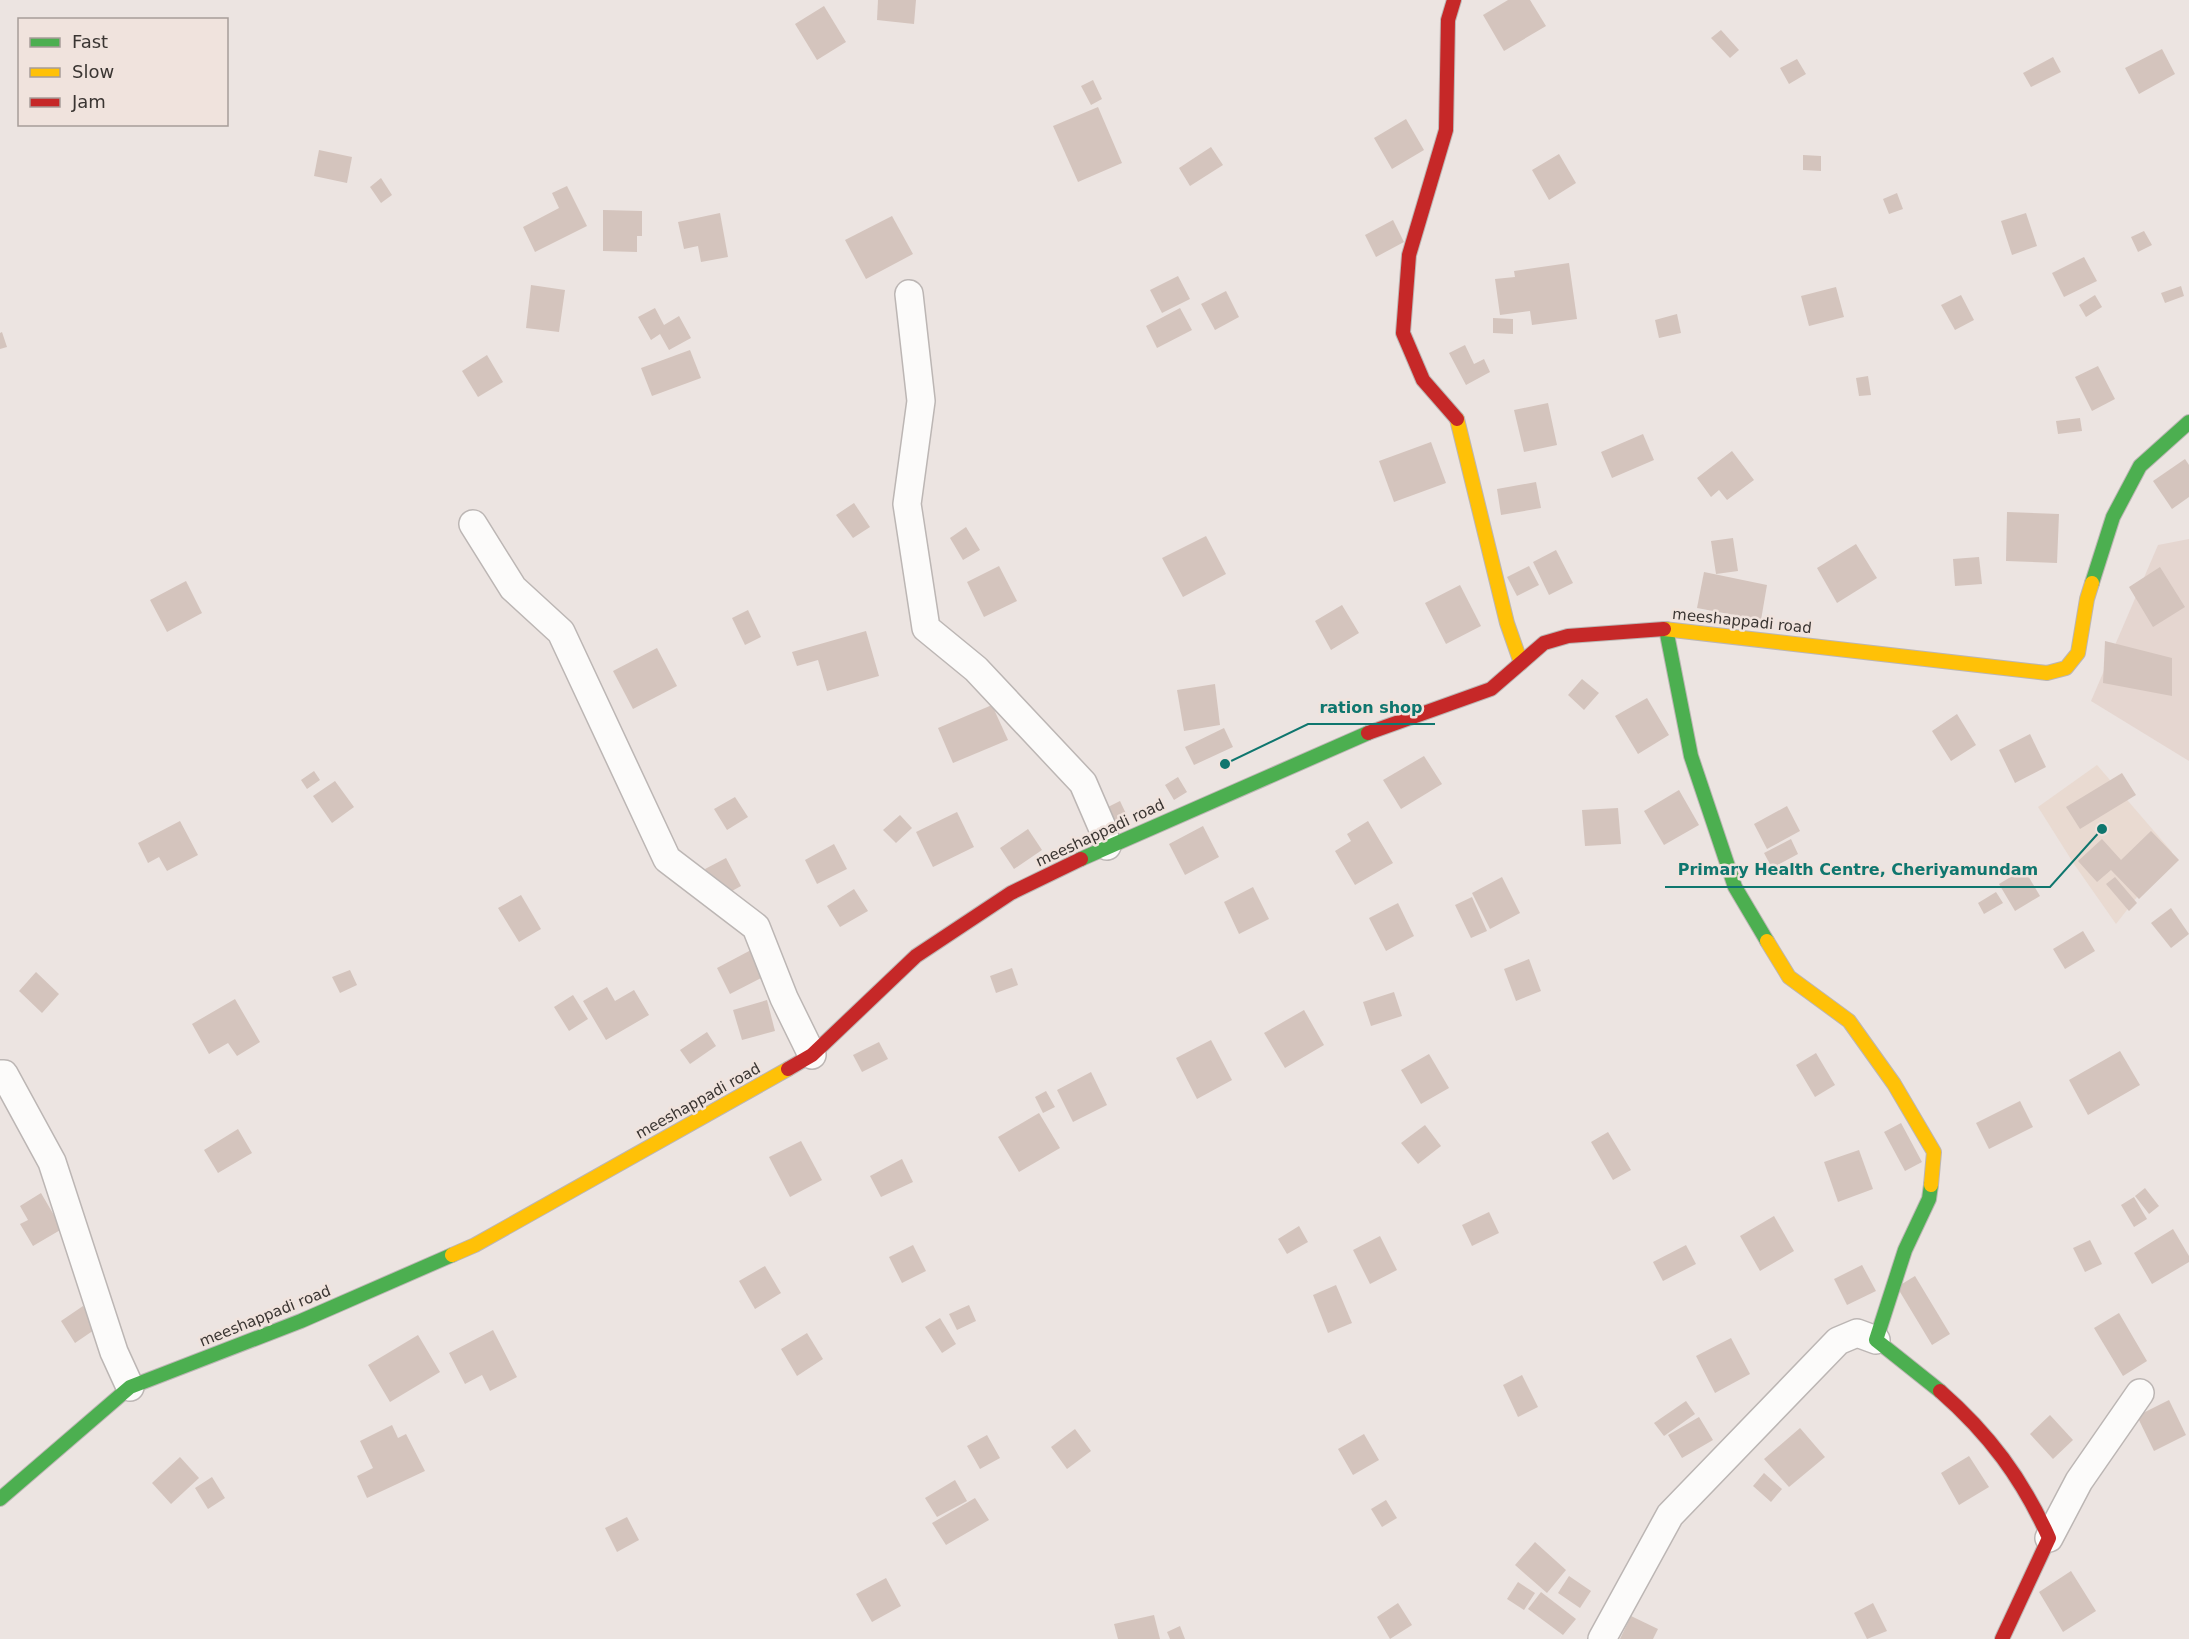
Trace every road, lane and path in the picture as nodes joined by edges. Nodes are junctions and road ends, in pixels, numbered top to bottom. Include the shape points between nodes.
1 (1454, 0) edge
2 (909, 294) dead end
3 (2189, 422) edge
4 (473, 524) dead end
5 (1666, 629) junction
6 (1521, 663) junction
7 (1107, 846) junction
8 (812, 1055) junction
9 (0, 1074) edge
10 (1876, 1340) junction
11 (130, 1387) junction
12 (2140, 1393) dead end
13 (0, 1499) edge
14 (2049, 1538) junction
15 (1602, 1639) edge
16 (2002, 1639) edge

1 - 6 street via 1448,20 1446,130 1409,255 1403,333 1423,380 1456,416 1504,612
2 - 7 street via 921,401 907,504 926,628 976,669 1083,783
3 - 5 street, meeshappadi road via 2140,466 2114,517 2087,599 2078,652 2066,668 2047,673
4 - 8 street via 513,588 561,632 667,859 756,927
5 - 6 street, meeshappadi road via 1568,636 1544,643
5 - 10 street via 1690,756 1735,887 1789,977 1849,1021 1894,1084 1934,1152 1929,1199 1905,1250
6 - 7 street, meeshappadi road via 1491,689 1389,724
7 - 8 street, meeshappadi road via 1011,893 916,956
8 - 11 street, meeshappadi road via 475,1245 301,1321
9 - 11 street via 4,1074 52,1161 114,1352
10 - 14 street via 1941,1390 1976,1424 2033,1501
10 - 15 street via 1857,1333 1838,1341 1670,1515
11 - 13 street, meeshappadi road
12 - 14 street via 2079,1481
14 - 16 street

